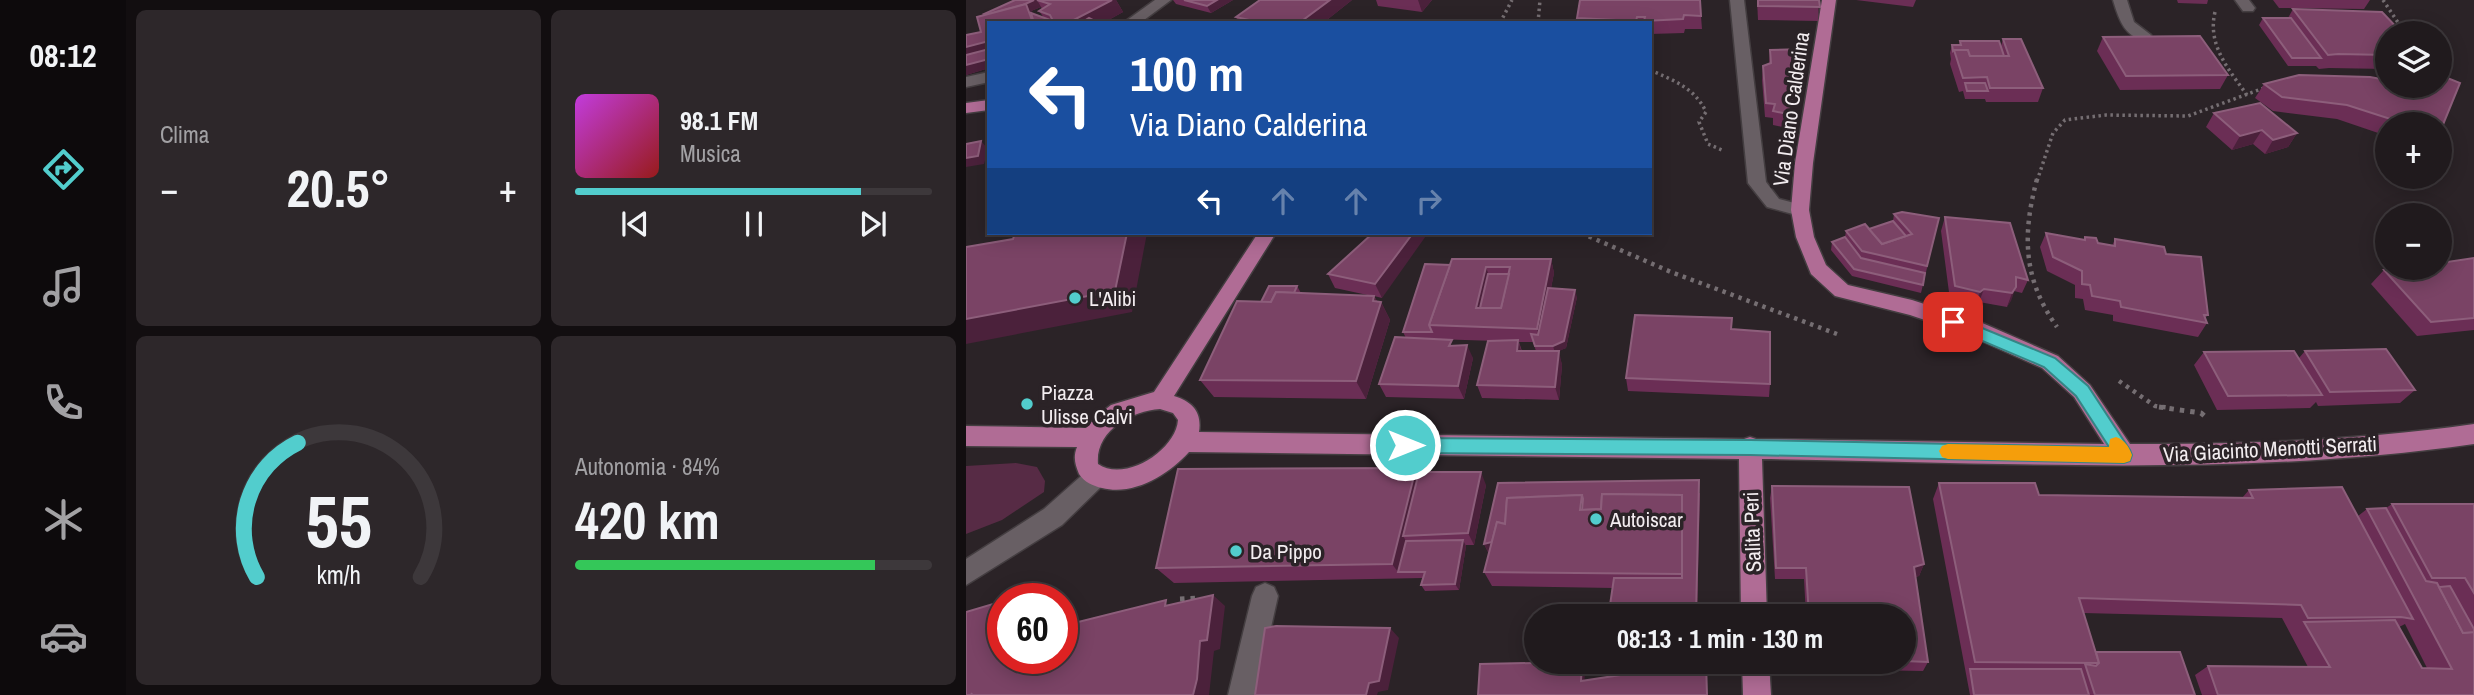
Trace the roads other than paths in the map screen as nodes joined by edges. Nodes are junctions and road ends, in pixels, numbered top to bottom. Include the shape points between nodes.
1 (1164, 0) edge
2 (1737, 0) edge
3 (1829, 0) edge
4 (2120, 0) edge
5 (1133, 21) edge
6 (2144, 35) edge
7 (987, 77) edge
8 (966, 82) edge
9 (987, 106) edge
10 (966, 108) edge
11 (1800, 210) junction
12 (1266, 235) edge
13 (1160, 400) junction
14 (2474, 434) edge
15 (966, 436) edge
16 (1090, 438) junction
17 (1184, 442) junction
18 (1750, 447) junction
19 (2124, 455) junction
20 (1097, 476) junction
21 (966, 573) edge
22 (1265, 596) dead end
23 (1754, 604) edge
24 (1756, 674) edge
25 (1242, 695) edge
26 (1757, 695) edge

1 - 5 street
2 - 11 street via 1757,183 1773,203
3 - 11 main road, Via Diano Calderina
4 - 6 street via 2127,24
7 - 8 street
9 - 10 main road
11 - 19 main road, Via Diano Calderina via 1818,269 1842,291 1973,328 2050,362 2082,391
12 - 13 main road
13 - 16 main road via 1144,401 1113,415
13 - 17 main road via 1174,402 1189,417
14 - 19 main road, Via Giacinto Menotti Serrati via 2234,453
15 - 16 main road
16 - 20 main road via 1085,460
17 - 18 main road, Via Giacinto Menotti Serrati
17 - 20 main road via 1174,455 1144,475 1126,480
18 - 19 main road, Via Giacinto Menotti Serrati
18 - 23 main road, Salita Peri
20 - 21 street via 1054,517
22 - 25 street
24 - 26 main road

